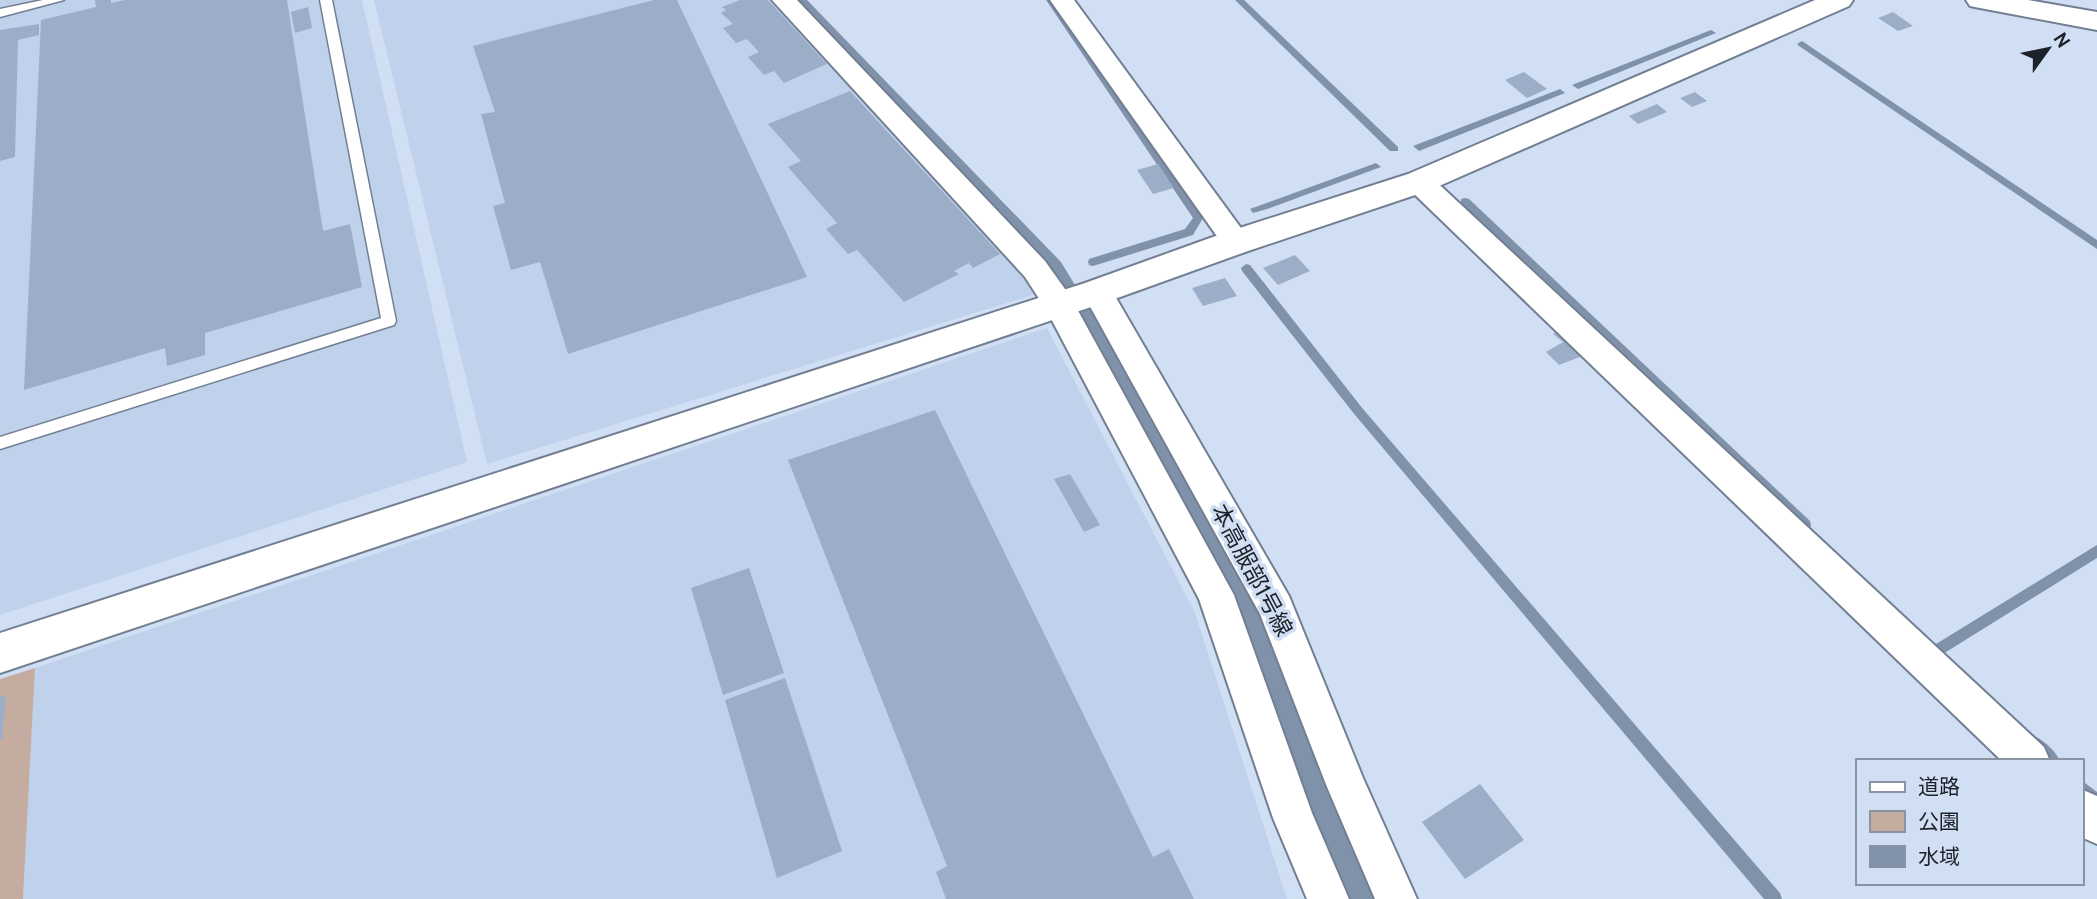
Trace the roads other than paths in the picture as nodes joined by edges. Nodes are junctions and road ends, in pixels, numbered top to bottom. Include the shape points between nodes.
1 (58, 0) edge
2 (326, 0) edge
3 (784, 0) edge
4 (1062, 0) edge
5 (1839, 0) edge
6 (1980, 0) edge
7 (0, 13) edge
8 (2097, 21) edge
9 (1419, 182) junction
10 (1236, 242) junction
11 (1097, 292) junction
12 (1059, 304) junction
13 (0, 443) edge
14 (0, 653) edge
15 (2028, 759) edge
16 (2083, 811) edge
17 (2097, 824) edge
18 (1328, 899) edge
19 (1396, 899) edge

1 - 7 lane
2 - 13 lane via 389,321
3 - 12 street via 1035,269
4 - 10 street
5 - 9 street
6 - 8 street
9 - 10 street
9 - 15 street
10 - 11 street
11 - 12 street
11 - 19 street, 本高服部1号線 via 1276,608
12 - 14 street
12 - 18 street via 1216,595 1293,818
16 - 17 street

